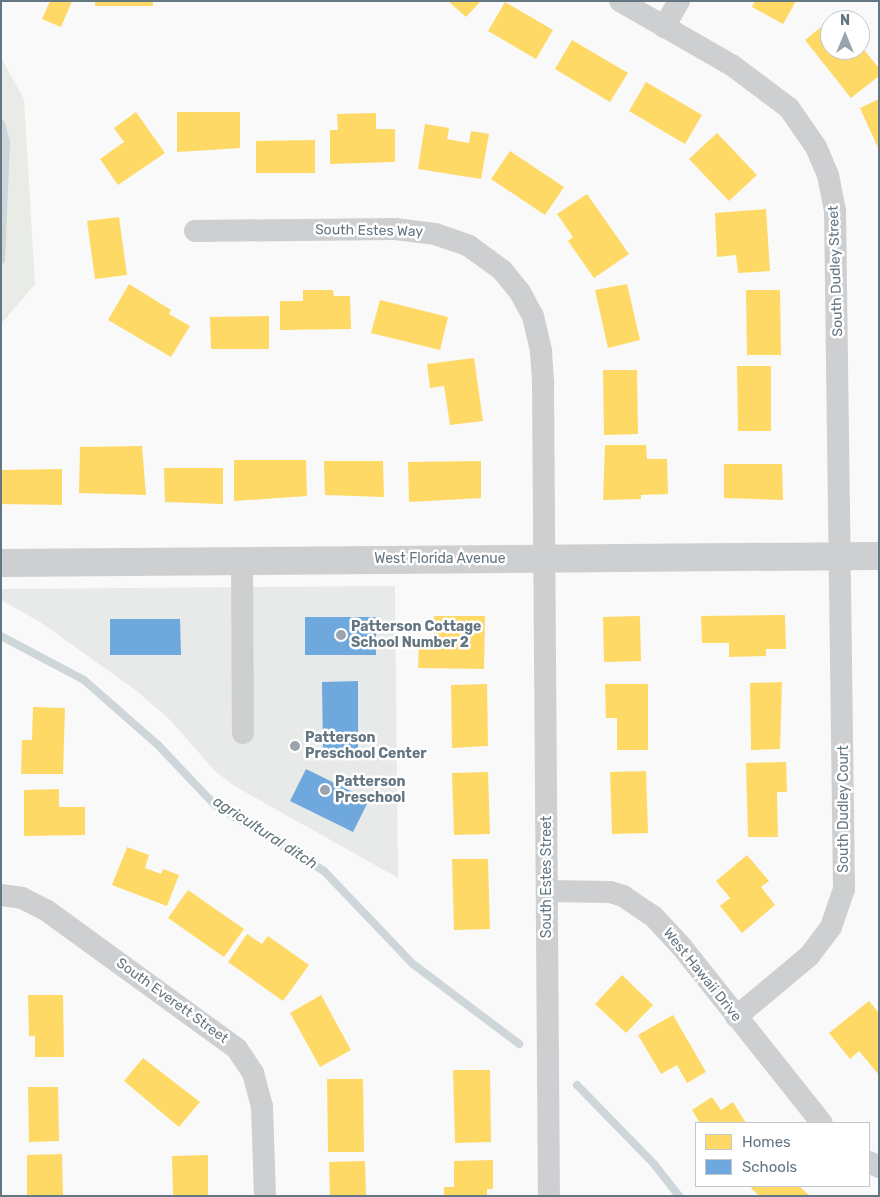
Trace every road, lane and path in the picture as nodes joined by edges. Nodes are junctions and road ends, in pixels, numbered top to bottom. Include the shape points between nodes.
1 (620, 1) edge
2 (678, 1) edge
3 (664, 27) junction
4 (195, 231) dead end
5 (841, 556) junction
6 (879, 556) edge
7 (545, 559) junction
8 (242, 561) junction
9 (1, 563) edge
10 (243, 733) dead end
11 (547, 891) junction
12 (1, 895) edge
13 (736, 1017) junction
14 (821, 1122) edge
15 (266, 1196) edge
16 (549, 1196) edge

1 - 3 street, South Dudley Street
2 - 3 street
3 - 5 street, South Dudley Street via 732,66 789,108 816,147 828,175 837,245
4 - 7 street, South Estes Way via 424,232 469,246 502,270 528,306 541,352
5 - 6 street, West Florida Avenue
5 - 7 street, West Florida Avenue
5 - 13 street, South Dudley Court via 844,889 831,927 816,949
7 - 8 street, West Florida Avenue
7 - 11 street, South Estes Street
8 - 9 street, West Florida Avenue
8 - 10 street
11 - 13 street, West Hawaii Drive via 610,892 641,906 681,946
11 - 16 street, South Estes Street
12 - 15 street, South Everett Street via 22,898 46,910 237,1049 253,1073 262,1106
13 - 14 street, West Hawaii Drive

